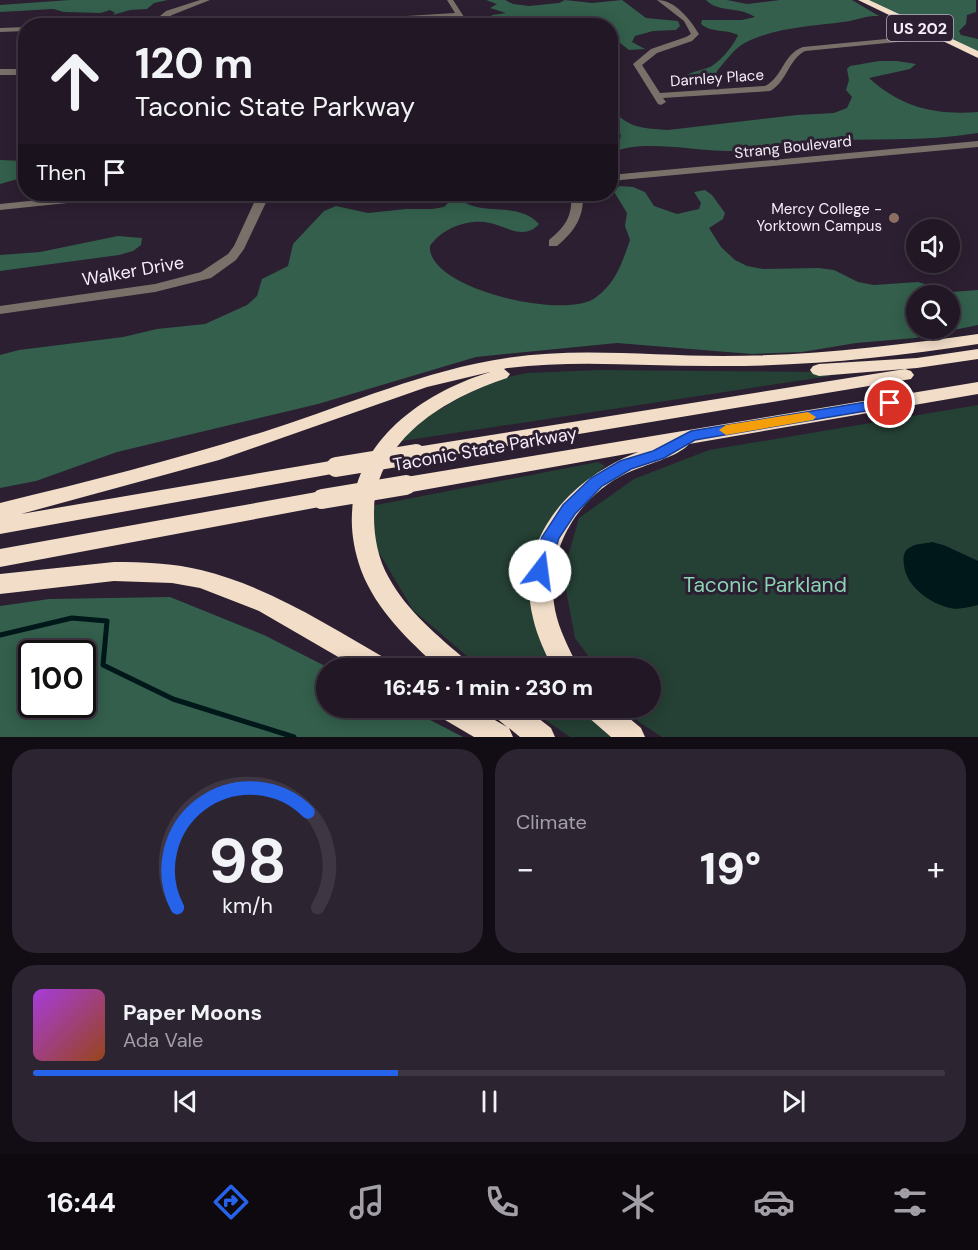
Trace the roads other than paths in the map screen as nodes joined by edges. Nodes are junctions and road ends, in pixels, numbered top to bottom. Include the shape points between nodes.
1 (207, 0) edge
2 (450, 0) edge
3 (660, 0) edge
4 (862, 0) edge
5 (459, 15) junction
6 (162, 18) edge
7 (402, 18) edge
8 (461, 18) edge
9 (18, 29) edge
10 (0, 30) edge
11 (938, 36) junction
12 (978, 55) edge
13 (0, 72) edge
14 (18, 72) edge
15 (978, 144) edge
16 (618, 177) edge
17 (58, 201) edge
18 (261, 201) edge
19 (577, 201) edge
20 (0, 207) edge
21 (553, 243) dead end
22 (0, 309) edge
23 (978, 339) edge
24 (978, 354) edge
25 (978, 363) edge
26 (978, 388) edge
27 (691, 436) junction
28 (0, 511) edge
29 (0, 526) edge
30 (0, 558) edge
31 (0, 584) edge
32 (362, 658) edge
33 (446, 658) edge
34 (560, 658) edge
35 (466, 718) edge
36 (517, 718) edge
37 (609, 718) edge
38 (499, 737) edge
39 (541, 737) edge
40 (631, 737) edge

1 - 6 street
2 - 5 street
3 - 11 street, Darnley Place via 687,20 695,34 645,56 637,64 659,99 767,89 776,84 796,52 803,49
4 - 11 highway, US 202
5 - 7 street
5 - 8 street
9 - 10 street
11 - 12 highway, US 202
13 - 14 street
15 - 16 street, Strang Boulevard
17 - 20 street
18 - 22 street, Walker Drive via 232,257 206,275 155,288
19 - 21 street via 576,219
23 - 28 highway via 889,352 798,359 562,358 496,364 447,376 206,457
24 - 33 highway via 830,369 533,369 480,380 438,399 404,424 384,448 367,486 362,525 373,570 394,606
25 - 29 highway, Taconic State Parkway, bridge
26 - 27 highway, Taconic State Parkway
27 - 30 highway, Taconic State Parkway, bridge
27 - 34 highway via 597,482 575,502 550,537 540,571 541,597 550,638
31 - 32 highway via 119,572 165,573 202,580 267,604
35 - 38 highway
36 - 39 highway
37 - 40 highway

